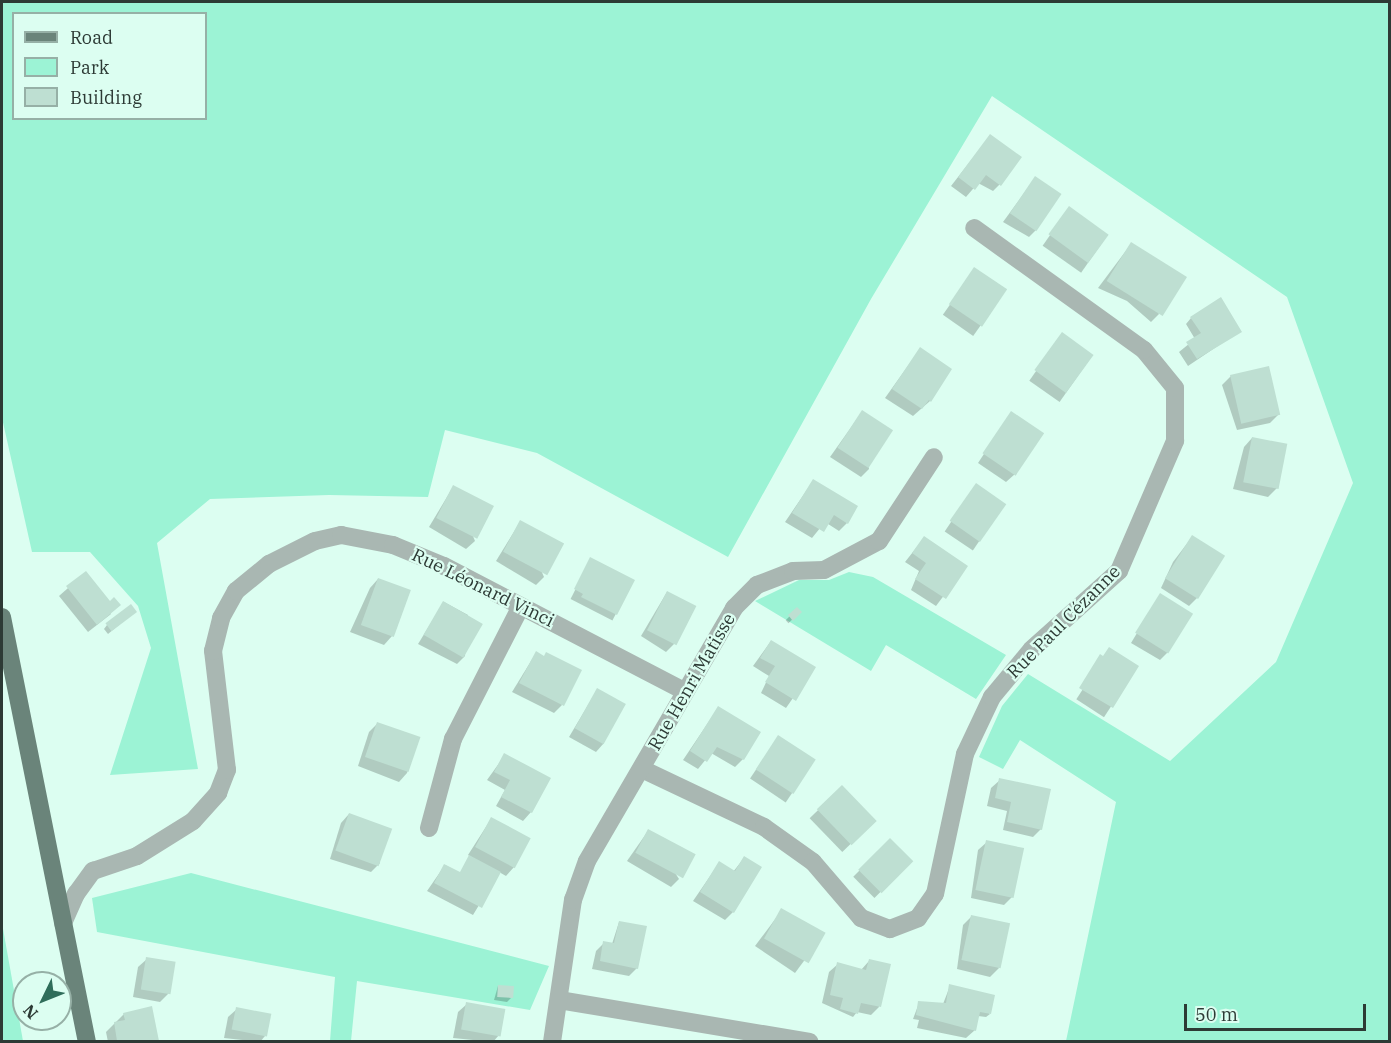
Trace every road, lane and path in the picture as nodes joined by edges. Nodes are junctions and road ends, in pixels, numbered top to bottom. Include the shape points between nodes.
1 (974, 228) dead end
2 (934, 457) dead end
3 (521, 606) junction
4 (2, 618) edge
5 (684, 691) junction
6 (642, 769) junction
7 (429, 828) dead end
8 (63, 923) junction
9 (559, 1000) junction
10 (87, 1041) edge
11 (552, 1041) edge
12 (810, 1041) edge

1 - 6 street, Rue Paul Cézanne via 1144,350 1175,388 1175,441 1119,571 1032,649 992,697 965,754 935,894 918,918 890,929 861,918 813,862 764,827
2 - 5 street, Rue Henri Matisse via 879,541 824,570 793,571 757,585 734,608
3 - 5 street, Rue Léonard Vinci
3 - 7 street via 453,739
3 - 8 street, Rue Léonard Vinci via 393,545 341,536 315,541 269,564 236,591 221,618 213,651 227,770 218,793 193,821 137,856 93,871 76,894
4 - 8 main road
5 - 6 street, Rue Henri Matisse
6 - 9 street, Rue Henri Matisse via 587,861 573,900
8 - 10 main road
9 - 11 street, Rue Henri Matisse
9 - 12 street

